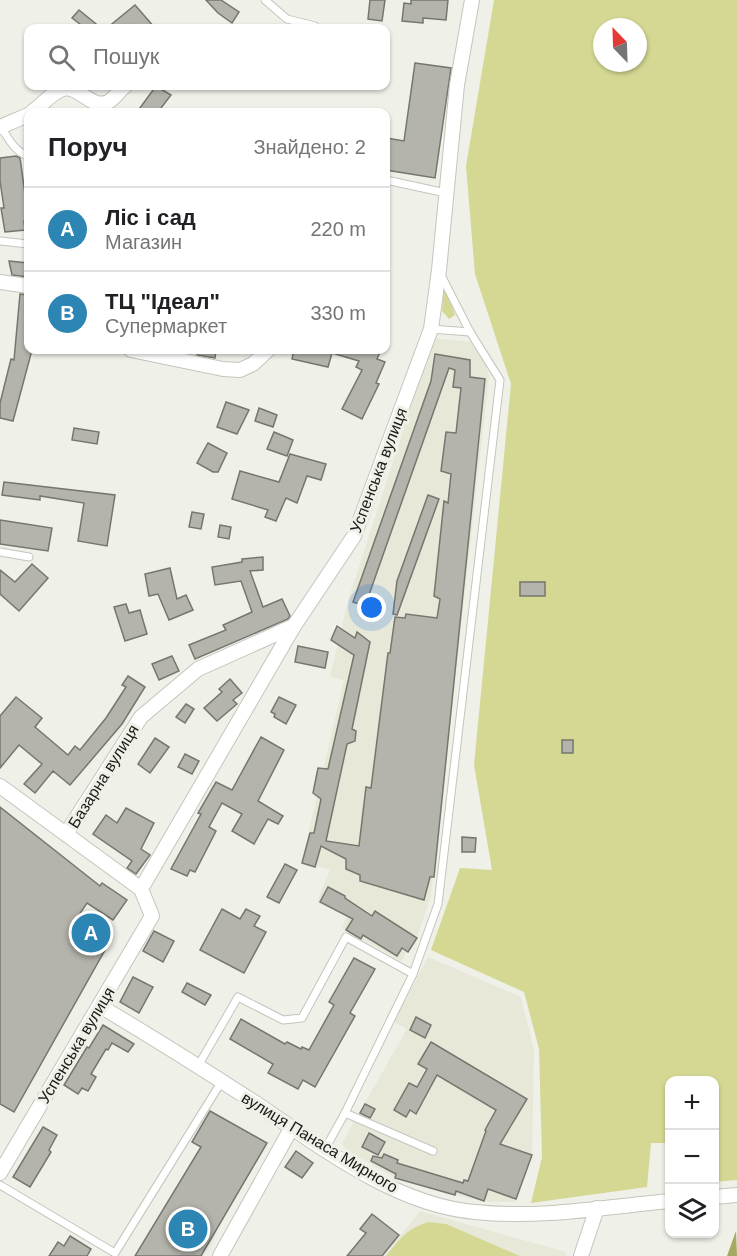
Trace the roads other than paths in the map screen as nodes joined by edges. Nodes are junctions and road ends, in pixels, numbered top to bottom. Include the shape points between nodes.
1 (265, 0) edge
2 (472, 0) edge
3 (307, 24) edge
4 (62, 90) edge
5 (76, 90) edge
6 (121, 90) edge
7 (37, 108) edge
8 (24, 117) edge
9 (0, 127) edge
10 (24, 154) edge
11 (390, 181) edge
12 (446, 193) junction
13 (0, 241) edge
14 (24, 244) edge
15 (439, 270) junction
16 (0, 282) edge
17 (24, 285) edge
18 (431, 329) junction
19 (470, 332) junction
20 (150, 354) edge
21 (264, 354) edge
22 (0, 552) edge
23 (28, 557) dead end
24 (294, 626) junction
25 (0, 786) edge
26 (66, 834) junction
27 (141, 889) junction
28 (413, 974) junction
29 (100, 1006) junction
30 (198, 1066) junction
31 (222, 1081) junction
32 (345, 1113) junction
33 (292, 1127) junction
34 (326, 1149) junction
35 (433, 1151) dead end
36 (0, 1173) edge
37 (0, 1185) edge
38 (737, 1195) edge
39 (719, 1197) edge
40 (665, 1201) edge
41 (597, 1208) junction
42 (114, 1255) edge
43 (220, 1256) edge
44 (581, 1256) edge

1 - 3 lane via 287,19
2 - 12 street, Успенська вулиця via 457,86
4 - 7 street
5 - 6 street via 97,104 108,102
8 - 9 street
9 - 10 lane via 13,147
11 - 12 lane
12 - 15 street, Успенська вулиця
13 - 14 lane
15 - 18 street, Успенська вулиця
15 - 19 lane
16 - 17 street
18 - 19 lane
18 - 24 street, Успенська вулиця via 354,536
19 - 28 lane via 500,380 438,904
20 - 21 street via 240,370
22 - 23 lane
24 - 26 street, Базарна вулиця via 198,669 141,717
24 - 27 street, Успенська вулиця
25 - 26 street
26 - 27 street
27 - 29 street, Успенська вулиця via 152,916
28 - 30 lane via 346,937 302,1018 283,1020 238,997
28 - 32 lane
29 - 30 street, вулиця Панаса Мирного
29 - 36 street, Успенська вулиця
30 - 31 street, вулиця Панаса Мирного
31 - 33 street, вулиця Панаса Мирного
31 - 42 lane
32 - 34 lane
32 - 35 lane
33 - 34 street, вулиця Панаса Мирного
33 - 43 street
34 - 41 street, вулиця Панаса Мирного via 386,1186 446,1207 530,1215
37 - 42 lane
38 - 39 street
40 - 41 street, вулиця Панаса Мирного
41 - 44 street

